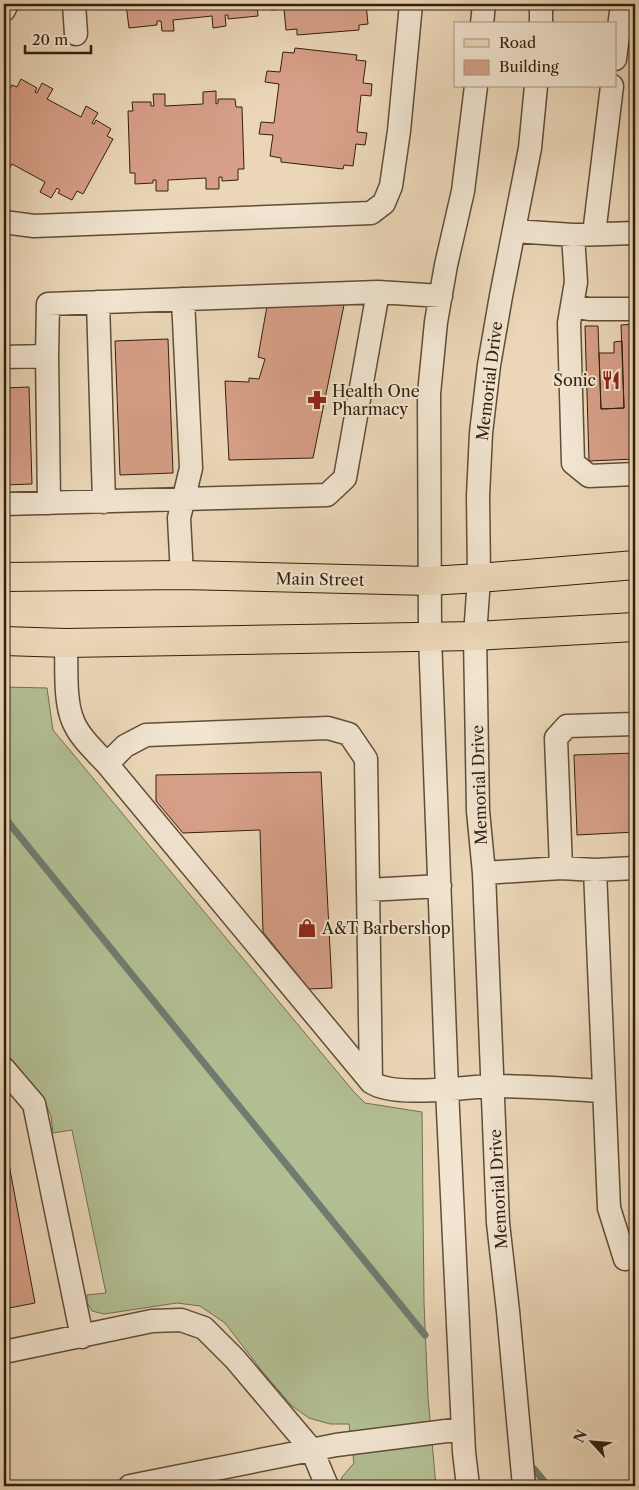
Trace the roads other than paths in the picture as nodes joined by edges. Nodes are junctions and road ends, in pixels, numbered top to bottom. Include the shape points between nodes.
1 (7, 4) edge
2 (74, 4) edge
3 (410, 4) edge
4 (484, 4) edge
5 (542, 4) edge
6 (622, 4) edge
7 (4, 10) edge
8 (482, 22) edge
9 (541, 22) edge
10 (76, 34) dead end
11 (616, 51) edge
12 (476, 88) edge
13 (536, 88) edge
14 (612, 88) edge
15 (4, 222) edge
16 (514, 231) junction
17 (635, 233) edge
18 (584, 235) junction
19 (378, 292) junction
20 (441, 296) junction
21 (183, 298) junction
22 (98, 302) junction
23 (572, 306) junction
24 (635, 309) edge
25 (47, 356) junction
26 (4, 357) edge
27 (635, 474) edge
28 (183, 500) junction
29 (104, 502) junction
30 (49, 503) junction
31 (4, 504) edge
32 (635, 565) edge
33 (182, 576) junction
34 (4, 577) edge
35 (479, 578) junction
36 (429, 581) junction
37 (635, 627) edge
38 (475, 636) junction
39 (430, 637) junction
40 (4, 641) edge
41 (66, 643) junction
42 (635, 724) edge
43 (107, 764) junction
44 (561, 868) junction
45 (635, 868) edge
46 (595, 870) junction
47 (484, 873) junction
48 (440, 886) junction
49 (368, 890) junction
50 (4, 1069) edge
51 (371, 1082) junction
52 (494, 1086) junction
53 (447, 1089) junction
54 (603, 1091) junction
55 (625, 1259) dead end
56 (82, 1337) junction
57 (4, 1352) edge
58 (462, 1429) junction
59 (312, 1450) junction
60 (130, 1486) edge
61 (327, 1486) edge
62 (468, 1486) edge
63 (524, 1486) edge

1 - 7 street
2 - 10 street
3 - 15 street via 391,186 384,203 371,214 34,226
4 - 8 street
5 - 9 street
6 - 11 street
12 - 20 street via 463,191
13 - 16 street, Memorial Drive via 530,148
14 - 18 street
16 - 18 street
16 - 35 street, Memorial Drive via 489,365 481,432
17 - 18 street
18 - 23 street
19 - 20 street
19 - 21 street
19 - 28 street via 345,478 327,495
20 - 36 street via 429,394
21 - 22 street
21 - 28 street via 191,468
22 - 25 street via 48,304
22 - 29 street
23 - 24 street
23 - 27 street via 569,323 573,463 589,476
25 - 26 street
25 - 30 street
28 - 29 street
28 - 33 street via 179,518
29 - 30 street
30 - 31 street
32 - 35 main road, Main Street
33 - 34 main road, Main Street
33 - 36 main road, Main Street
35 - 36 main road, Main Street
35 - 38 street, Memorial Drive
36 - 39 street
37 - 38 main road
38 - 39 main road
38 - 47 street, Memorial Drive via 478,811
39 - 41 main road
39 - 48 street
40 - 41 main road
41 - 43 street via 73,722
42 - 44 street via 567,726 556,738
43 - 49 street via 125,746 146,735 328,728 349,734 366,758
43 - 51 street
44 - 46 street
44 - 47 street
45 - 46 street
46 - 54 street
47 - 52 street, Memorial Drive
48 - 49 street
48 - 53 street
49 - 51 street
50 - 56 street via 34,1104
51 - 53 street via 394,1091
52 - 53 street
52 - 54 street
52 - 63 street, Memorial Drive via 498,1222
53 - 58 street
54 - 55 street via 609,1208
56 - 57 street
56 - 59 street via 152,1321 181,1320 204,1328 235,1359
58 - 59 street
58 - 62 street
59 - 60 street
59 - 61 street

